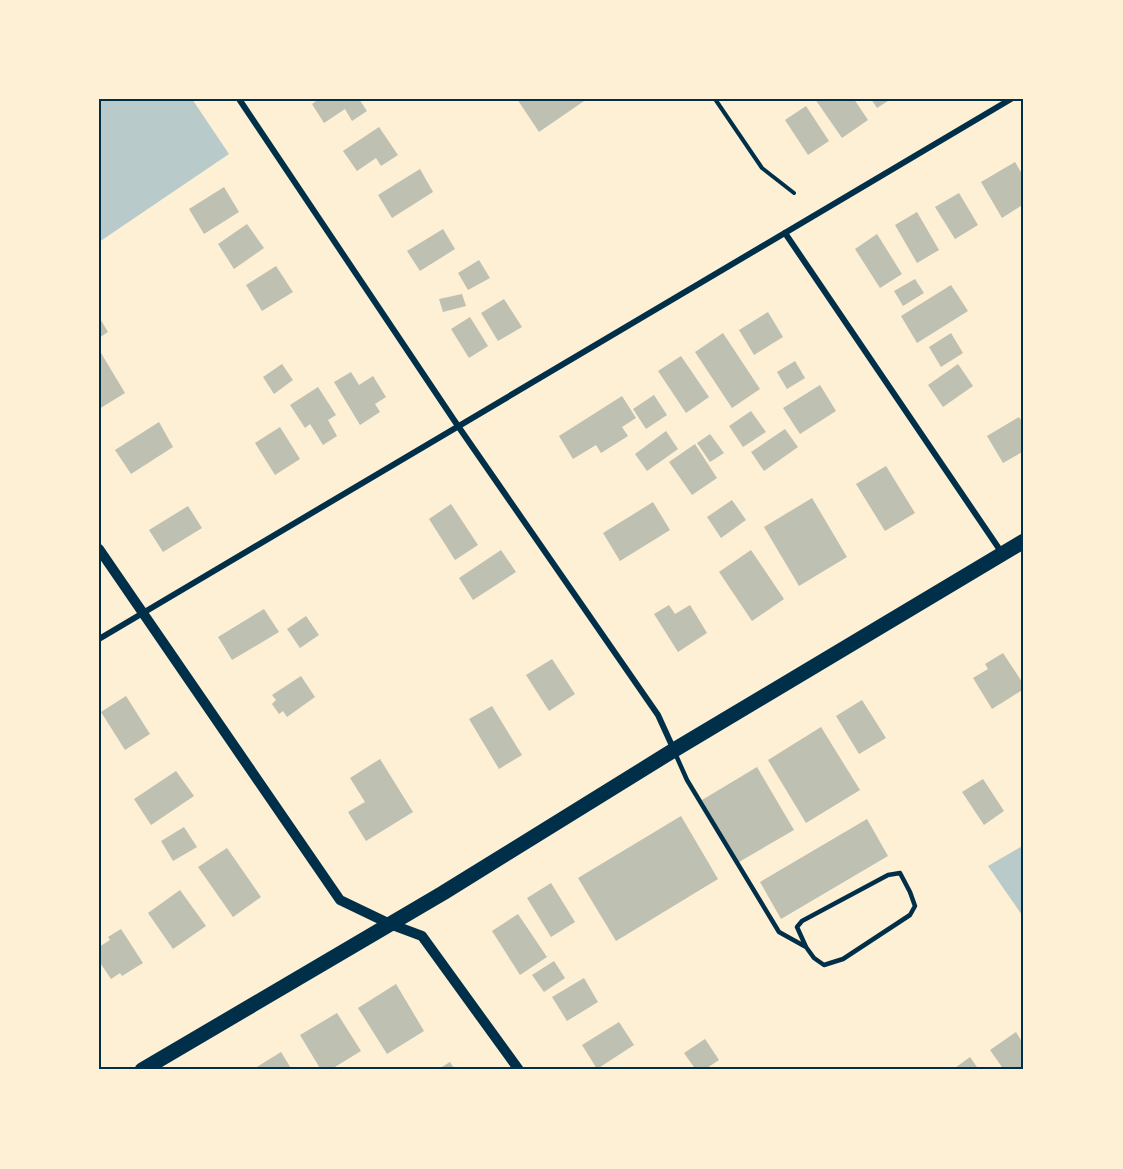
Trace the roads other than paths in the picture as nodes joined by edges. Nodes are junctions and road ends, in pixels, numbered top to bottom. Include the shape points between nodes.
1 (239, 99) edge
2 (1011, 99) edge
3 (785, 233) junction
4 (458, 426) junction
5 (1024, 541) edge
6 (99, 549) edge
7 (1002, 554) junction
8 (143, 613) junction
9 (99, 639) edge
10 (674, 750) junction
11 (390, 924) junction
12 (806, 947) junction
13 (142, 1070) edge
14 (519, 1070) edge

1 - 4 street
2 - 3 street
3 - 4 street
3 - 7 street
4 - 8 street
4 - 10 street via 658,715
5 - 7 main road
6 - 8 street
7 - 10 main road
8 - 9 street
8 - 11 street via 340,900
10 - 11 main road
10 - 12 lane via 687,780 779,932
11 - 13 main road
11 - 14 street via 422,936
12 - 12 lane via 824,964 843,959 910,915 915,906 900,873 888,875 802,921 797,927

